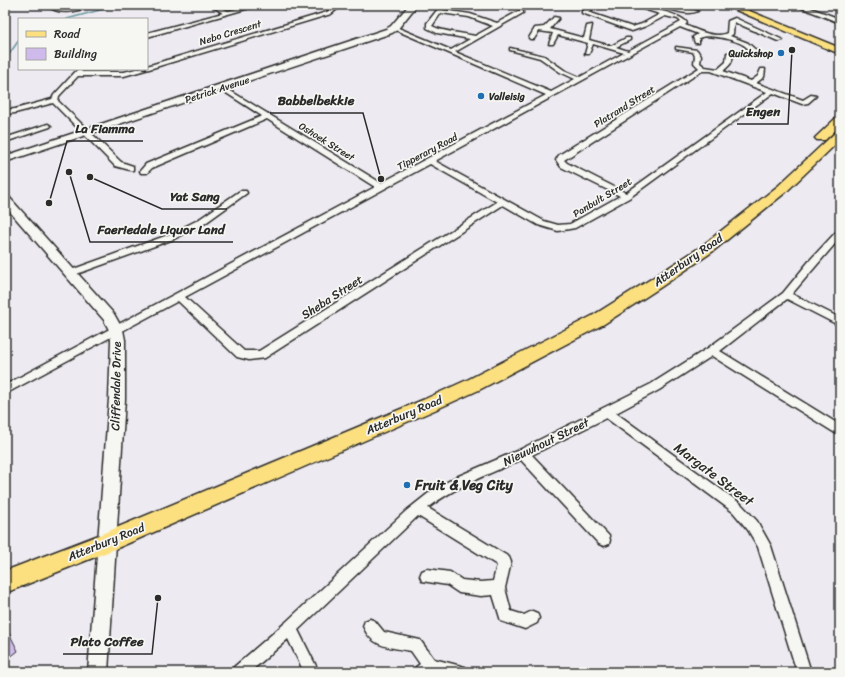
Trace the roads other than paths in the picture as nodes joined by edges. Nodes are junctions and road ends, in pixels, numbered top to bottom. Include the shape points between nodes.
1 (49, 5) edge
2 (86, 5) edge
3 (213, 5) edge
4 (257, 5) edge
5 (339, 5) edge
6 (413, 5) edge
7 (444, 5) edge
8 (595, 5) edge
9 (633, 5) edge
10 (664, 5) edge
11 (728, 5) edge
12 (741, 5) edge
13 (798, 5) edge
14 (830, 5) edge
15 (840, 8) edge
16 (695, 11) dead end
17 (439, 12) junction
18 (521, 12) dead end
19 (227, 13) junction
20 (662, 14) junction
21 (556, 18) dead end
22 (840, 20) edge
23 (682, 24) junction
24 (497, 25) junction
25 (590, 26) dead end
26 (394, 28) junction
27 (546, 29) junction
28 (703, 33) junction
29 (148, 34) edge
30 (556, 34) junction
31 (726, 37) junction
32 (475, 38) junction
33 (532, 38) dead end
34 (628, 39) dead end
35 (780, 40) dead end
36 (589, 41) junction
37 (697, 42) dead end
38 (551, 43) dead end
39 (840, 46) edge
40 (614, 47) junction
41 (678, 48) dead end
42 (512, 49) dead end
43 (840, 51) edge
44 (451, 52) junction
45 (630, 52) junction
46 (587, 53) dead end
47 (729, 54) dead end
48 (757, 54) dead end
49 (148, 68) edge
50 (703, 69) junction
51 (139, 70) edge
52 (763, 70) dead end
53 (79, 71) edge
54 (719, 72) junction
55 (580, 79) junction
56 (752, 83) junction
57 (222, 88) junction
58 (771, 91) junction
59 (552, 95) junction
60 (813, 96) dead end
61 (55, 100) junction
62 (5, 112) edge
63 (268, 116) junction
64 (840, 120) edge
65 (48, 126) dead end
66 (86, 133) junction
67 (840, 134) edge
68 (5, 140) edge
69 (7, 159) edge
70 (430, 161) junction
71 (130, 168) dead end
72 (144, 171) dead end
73 (381, 187) junction
74 (243, 193) dead end
75 (774, 194) junction
76 (626, 196) junction
77 (6, 200) edge
78 (504, 201) junction
79 (840, 233) edge
80 (71, 273) junction
81 (786, 296) junction
82 (179, 297) junction
83 (840, 322) edge
84 (116, 330) junction
85 (712, 351) junction
86 (5, 389) edge
87 (607, 412) junction
88 (840, 432) edge
89 (524, 454) junction
90 (418, 509) junction
91 (604, 540) dead end
92 (108, 542) junction
93 (427, 576) dead end
94 (5, 582) edge
95 (498, 588) junction
96 (532, 618) dead end
97 (370, 626) dead end
98 (290, 628) junction
99 (426, 668) edge
100 (98, 672) edge
101 (239, 672) edge
102 (312, 672) edge
103 (460, 672) edge
104 (804, 672) edge

1 - 2 street via 61,11
3 - 19 street
4 - 19 street
5 - 49 street, Nebo Crescent via 326,14
6 - 26 street, Petrick Avenue
7 - 17 street
8 - 20 street via 584,12 632,29
9 - 20 street
10 - 16 street
11 - 43 main road
12 - 39 main road
13 - 22 street
14 - 15 street
17 - 24 street via 470,16
17 - 32 street via 429,25 431,28
18 - 24 street
19 - 29 street
20 - 23 street
21 - 27 street via 546,26
23 - 28 street
23 - 45 street, Tipperary Road
24 - 32 street
25 - 36 street
26 - 44 street
26 - 57 street, Petrick Avenue
27 - 30 street
27 - 33 street via 537,28
28 - 31 street
28 - 37 street via 696,38
30 - 36 street
30 - 38 street
31 - 35 street via 729,36 733,20
31 - 48 street via 746,44
32 - 44 street
34 - 40 street
36 - 40 street
36 - 46 street
40 - 45 street
41 - 50 street via 695,51 698,56 697,63
42 - 55 street via 542,57 562,71
44 - 59 street
45 - 55 street, Tipperary Road
47 - 54 street via 731,59
50 - 54 street
50 - 76 street, Platrand Street via 560,160 564,165
51 - 53 street via 124,74
52 - 56 street via 761,77
53 - 61 street
54 - 56 street
55 - 59 street, Tipperary Road
56 - 58 street
57 - 63 street, Oshoek Street
57 - 66 street, Petrick Avenue
58 - 60 street via 804,102
58 - 76 street, Panbult Street
59 - 70 street, Tipperary Road
61 - 62 street
61 - 66 street
63 - 72 street via 149,166
63 - 73 street, Oshoek Street
64 - 75 main road, Atterbury Road via 777,187
65 - 68 street
66 - 69 street, Petrick Avenue
66 - 71 street via 118,164
67 - 75 main road, Atterbury Road
70 - 73 street, Tipperary Road
70 - 78 street, Panbult Street
73 - 82 street, Tipperary Road
74 - 80 street via 208,218 171,237
75 - 92 main road, Atterbury Road via 707,249 656,283 598,320 507,368 431,404
76 - 78 street, Panbult Street via 564,228 541,223
77 - 80 street, Cliffendale Drive
78 - 82 street, Sheba Street via 261,355 241,354
79 - 81 street, Nieuwhout Street
80 - 84 street, Cliffendale Drive via 110,317
81 - 83 street
81 - 85 street, Nieuwhout Street
82 - 84 street, Tipperary Road
84 - 86 street, Tipperary Road
84 - 92 street, Cliffendale Drive via 117,399
85 - 87 street, Nieuwhout Street
85 - 88 street
87 - 89 street, Nieuwhout Street
87 - 104 street, Margate Street via 751,521 764,546
89 - 90 street, Nieuwhout Street via 445,489
89 - 91 street
90 - 95 street via 504,562
90 - 98 street, Nieuwhout Street
92 - 94 main road, Atterbury Road
92 - 100 street, Cliffendale Drive
93 - 95 street via 450,579 459,586
95 - 96 street via 506,616 525,622
97 - 99 street via 380,638 415,645
98 - 101 street, Nieuwhout Street
98 - 102 street
99 - 103 street

